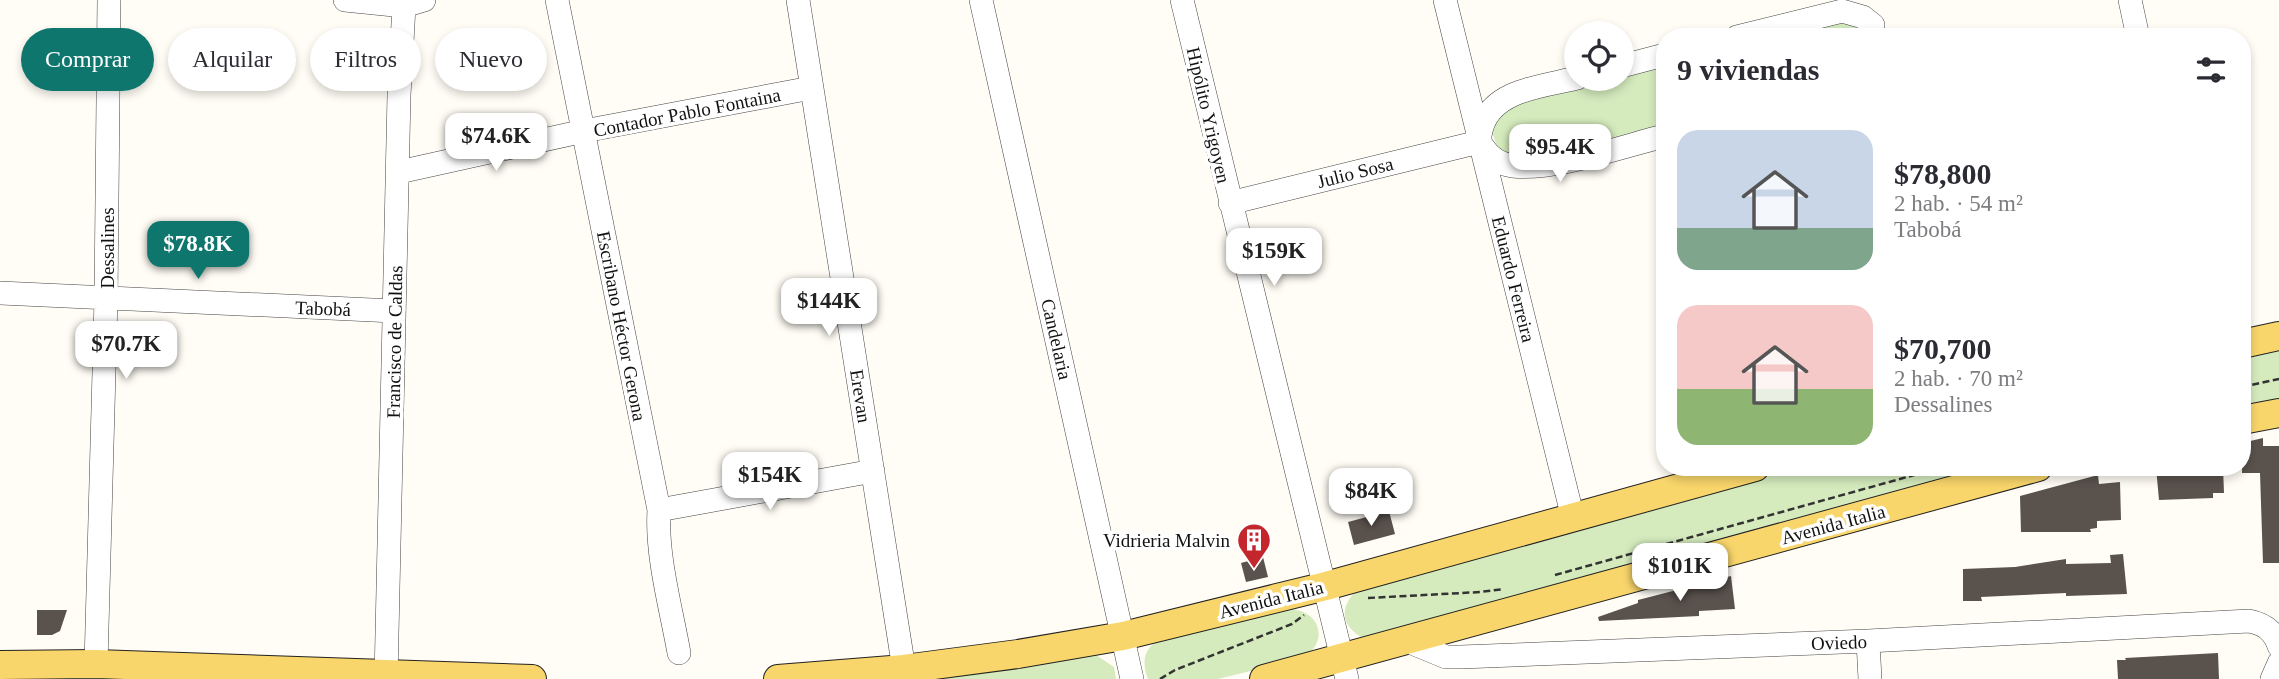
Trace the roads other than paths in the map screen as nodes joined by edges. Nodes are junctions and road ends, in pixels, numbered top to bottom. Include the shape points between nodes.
1 (109, 0) edge
2 (345, 0) edge
3 (557, 0) edge
4 (798, 0) edge
5 (981, 0) edge
6 (1182, 0) edge
7 (1445, 0) edge
8 (1864, 0) edge
9 (2130, 0) edge
10 (414, 3) edge
11 (1773, 28) edge
12 (1873, 28) edge
13 (1874, 28) edge
14 (2136, 28) edge
15 (1656, 57) edge
16 (1634, 63) edge
17 (1564, 82) edge
18 (811, 88) junction
19 (584, 131) junction
20 (1656, 138) edge
21 (1479, 142) junction
22 (399, 172) junction
23 (1230, 203) junction
24 (0, 293) edge
25 (106, 299) junction
26 (394, 311) junction
27 (2279, 336) edge
28 (2251, 342) edge
29 (2279, 413) edge
30 (2251, 418) edge
31 (873, 471) junction
32 (1723, 476) edge
33 (2005, 476) edge
34 (659, 510) junction
35 (1573, 518) junction
36 (1328, 597) junction
37 (1123, 636) junction
38 (2275, 639) edge
39 (1407, 641) junction
40 (1868, 641) junction
41 (679, 653) dead end
42 (2279, 663) edge
43 (0, 664) edge
44 (96, 664) junction
45 (904, 669) junction
46 (1345, 669) edge
47 (386, 676) edge
48 (532, 679) edge
49 (778, 679) edge
50 (1132, 679) edge
51 (1264, 679) edge
52 (1870, 679) edge
53 (2272, 679) edge

1 - 25 street, Dessalines
2 - 10 street
3 - 19 street, Escribano Héctor Gerona
4 - 18 street, Erevan
5 - 37 street, Candelaria
6 - 23 street, Hipólito Yrigoyen
7 - 21 street, Eduardo Ferreira
8 - 13 street
9 - 14 street
10 - 22 street, Francisco de Caldas via 399,95
11 - 12 street via 1842,11 1863,16
15 - 16 street
17 - 21 street via 1506,98 1494,106
18 - 19 street, Contador Pablo Fontaina
18 - 31 street, Erevan
19 - 22 street, Contador Pablo Fontaina
19 - 34 street, Escribano Héctor Gerona
20 - 21 street via 1529,167 1499,162
21 - 23 street, Julio Sosa
21 - 35 street, Eduardo Ferreira
22 - 26 street, Francisco de Caldas
23 - 36 street, Hipólito Yrigoyen
24 - 25 street, Tabobá
25 - 26 street, Tabobá
25 - 44 street, Dessalines
26 - 47 street, Francisco de Caldas
27 - 28 main road
29 - 30 main road
31 - 34 street
31 - 45 street, Erevan
32 - 35 main road, Avenida Italia
33 - 39 main road, Avenida Italia
34 - 41 street, Escribano Héctor Gerona
35 - 36 main road, Avenida Italia
36 - 37 main road, Avenida Italia
36 - 46 street, Hipólito Yrigoyen
37 - 45 main road, Avenida Italia
37 - 50 street, Candelaria
38 - 40 street, Oviedo via 2257,622 2225,621
39 - 40 street, Oviedo via 1446,657
39 - 46 main road, Avenida Italia
40 - 52 street
42 - 53 street
43 - 44 main road
44 - 47 main road
45 - 49 main road, Avenida Italia
46 - 51 main road, Avenida Italia
47 - 48 main road

